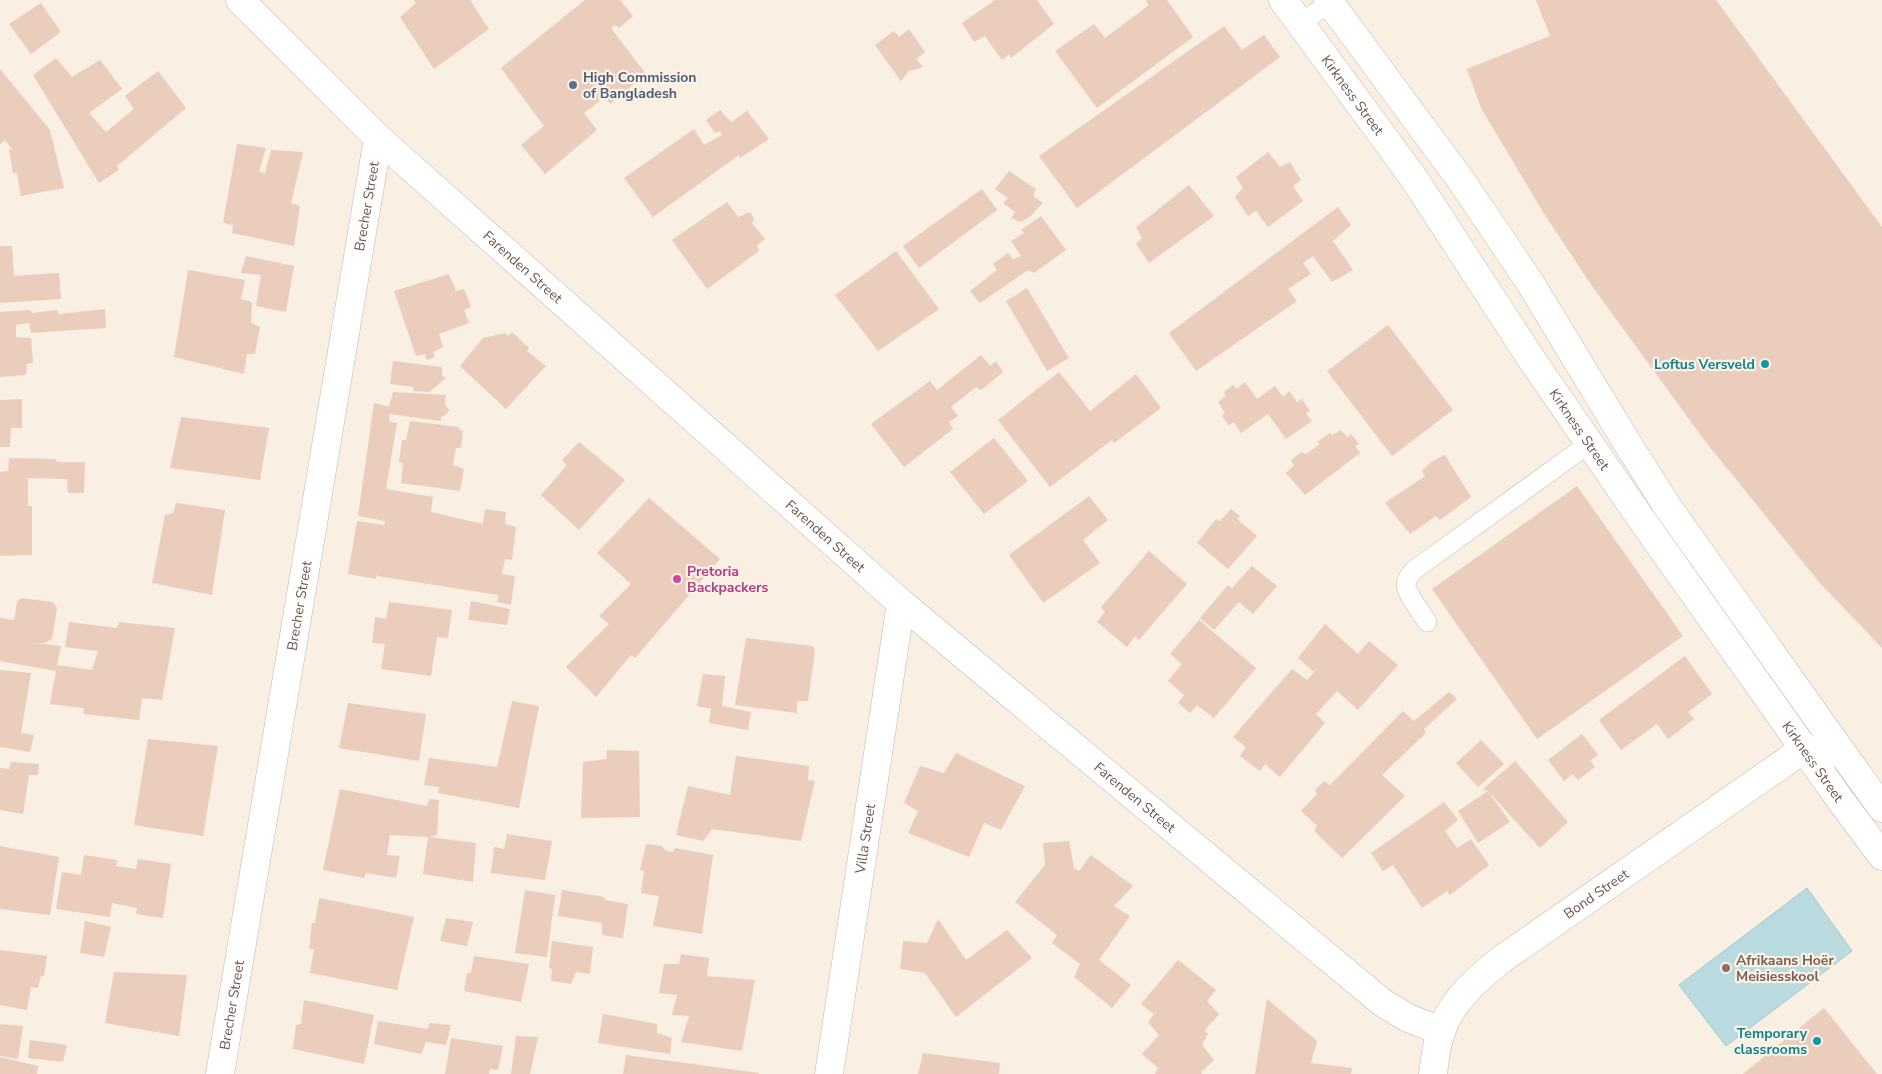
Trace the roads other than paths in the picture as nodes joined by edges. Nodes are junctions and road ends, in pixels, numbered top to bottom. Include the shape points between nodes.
1 (240, 0) edge
2 (1283, 0) edge
3 (1330, 1) edge
4 (1301, 23) junction
5 (378, 138) junction
6 (1532, 360) junction
7 (1608, 412) junction
8 (1590, 443) junction
9 (1642, 520) junction
10 (901, 603) junction
11 (1427, 622) dead end
12 (1804, 698) junction
13 (1804, 750) junction
14 (1842, 754) junction
15 (1882, 808) edge
16 (1882, 856) edge
17 (1441, 1031) junction
18 (220, 1074) edge
19 (829, 1074) edge
20 (1433, 1074) edge

1 - 5 street, Farenden Street
2 - 4 street, Kirkness Street
3 - 4 lane
3 - 7 street, Kirkness Street via 1466,187 1529,281
4 - 6 street, Kirkness Street via 1413,178
5 - 10 street, Farenden Street
5 - 18 street, Brecher Street
6 - 7 street via 1570,392
6 - 8 street, Kirkness Street
7 - 9 street via 1613,457
7 - 12 street, Kirkness Street via 1667,506
8 - 9 street, Kirkness Street
8 - 11 lane via 1414,570 1406,585
9 - 13 street, Kirkness Street
10 - 17 street, Farenden Street via 1383,1003 1408,1018
10 - 19 street, Villa Street
12 - 13 street via 1808,727
12 - 14 street, Kirkness Street
13 - 14 street
13 - 16 street, Kirkness Street
13 - 17 street, Bond Street via 1496,964 1477,979 1456,1004
14 - 15 street, Kirkness Street
17 - 20 street, Bond Street

